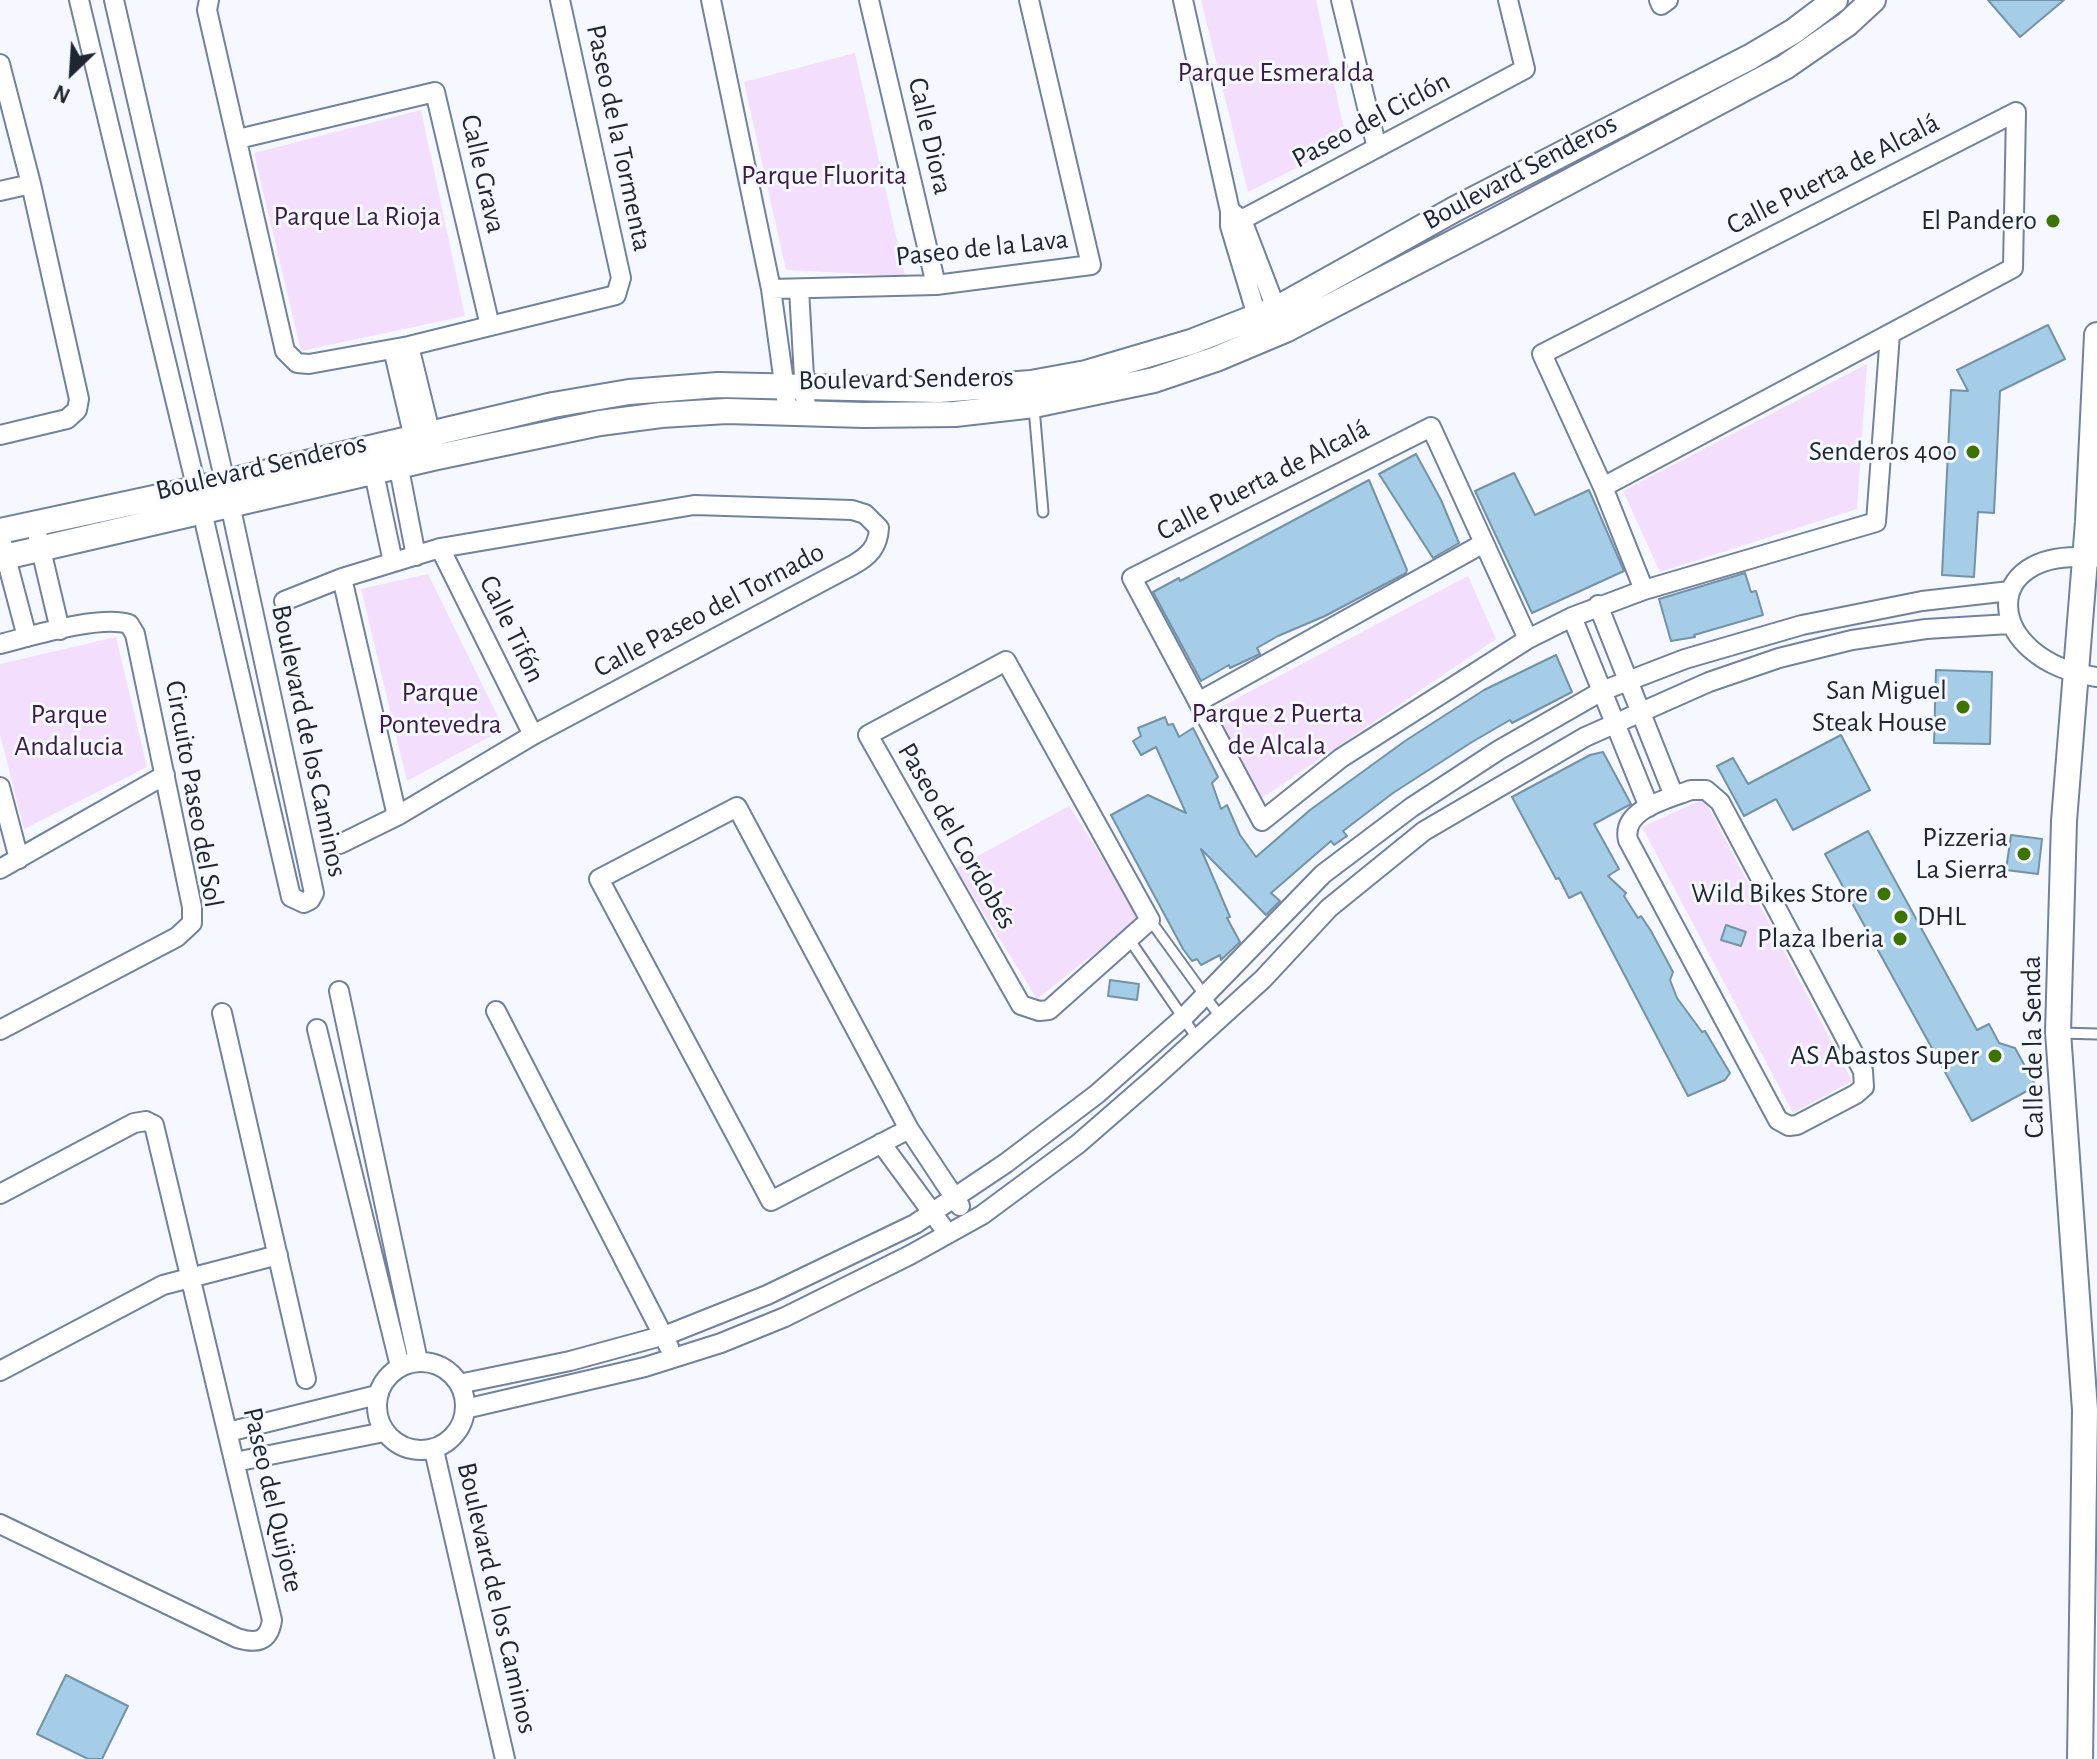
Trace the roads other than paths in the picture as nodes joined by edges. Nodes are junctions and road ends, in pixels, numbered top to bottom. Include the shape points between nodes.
1 (79, 0) edge
2 (114, 0) edge
3 (209, 0) edge
4 (560, 0) edge
5 (711, 0) edge
6 (869, 0) edge
7 (1029, 0) edge
8 (1183, 0) edge
9 (1341, 0) edge
10 (1508, 0) edge
11 (1659, 0) edge
12 (1668, 0) edge
13 (1835, 0) edge
14 (1873, 0) edge
15 (0, 64) edge
16 (1680, 92) junction
17 (1691, 115) junction
18 (238, 139) junction
19 (1377, 148) junction
20 (31, 184) junction
21 (0, 191) edge
22 (1234, 219) junction
23 (936, 285) junction
24 (771, 289) junction
25 (799, 289) junction
26 (1270, 324) junction
27 (490, 326) junction
28 (1890, 334) junction
29 (1210, 335) junction
30 (2097, 335) edge
31 (401, 348) junction
32 (1216, 359) junction
33 (795, 386) junction
34 (1032, 394) junction
35 (797, 412) junction
36 (0, 435) edge
37 (416, 450) junction
38 (372, 460) junction
39 (1603, 487) junction
40 (228, 493) junction
41 (199, 500) junction
42 (2093, 511) edge
43 (1043, 512) dead end
44 (35, 523) junction
45 (1484, 543) junction
46 (1, 546) edge
47 (440, 548) junction
48 (41, 550) junction
49 (416, 556) junction
50 (2091, 558) edge
51 (393, 562) junction
52 (342, 578) junction
53 (1644, 590) junction
54 (2010, 591) junction
55 (284, 601) dead end
56 (1922, 601) junction
57 (1598, 605) junction
58 (1572, 617) junction
59 (2010, 624) junction
60 (1926, 629) junction
61 (60, 630) junction
62 (27, 637) junction
63 (1528, 639) junction
64 (0, 644) edge
65 (2085, 675) edge
66 (1629, 681) junction
67 (1602, 691) junction
68 (1198, 702) junction
69 (1640, 712) junction
70 (1615, 723) junction
71 (533, 735) junction
72 (165, 775) junction
73 (0, 787) edge
74 (1674, 796) junction
75 (1649, 807) junction
76 (397, 816) junction
77 (340, 844) dead end
78 (19, 859) junction
79 (0, 869) edge
80 (1150, 920) junction
81 (1129, 939) junction
82 (339, 991) dead end
83 (1204, 996) junction
84 (496, 1011) dead end
85 (222, 1013) dead end
86 (1183, 1018) junction
87 (1221, 1018) junction
88 (317, 1029) dead end
89 (0, 1030) edge
90 (2058, 1032) junction
91 (2097, 1034) edge
92 (1198, 1039) junction
93 (909, 1129) junction
94 (881, 1143) junction
95 (0, 1194) edge
96 (955, 1199) junction
97 (932, 1213) junction
98 (970, 1222) junction
99 (948, 1234) junction
100 (278, 1255) junction
101 (191, 1276) junction
102 (663, 1336) junction
103 (674, 1357) junction
104 (409, 1364) junction
105 (0, 1371) edge
106 (306, 1379) dead end
107 (459, 1384) junction
108 (377, 1395) junction
109 (465, 1409) junction
110 (316, 1410) junction
111 (228, 1432) junction
112 (384, 1432) junction
113 (324, 1444) junction
114 (434, 1450) junction
115 (235, 1462) junction
116 (0, 1524) edge
117 (2090, 1550) edge
118 (505, 1759) edge
119 (2080, 1759) edge

1 - 41 street, Boulevard de los Caminos
2 - 40 street, Boulevard de los Caminos
3 - 18 street, Paseo de la Tormenta via 207,10
4 - 27 street, Paseo de la Tormenta via 621,286 616,295
5 - 24 street
6 - 23 street, Calle Diora
7 - 23 street, Paseo de la Lava via 1091,265
8 - 22 street
9 - 19 street
10 - 19 street, Paseo del Ciclón via 1525,69
11 - 12 street via 1661,5
13 - 16 main road, Boulevard Senderos via 1794,31
14 - 17 main road, Boulevard Senderos via 1785,67
15 - 20 street
16 - 17 main road
16 - 26 main road, Boulevard Senderos via 1455,209
17 - 26 main road, Boulevard Senderos
18 - 27 street, Calle Grava via 435,92
18 - 31 street, Paseo de la Tormenta via 285,351 297,363 309,364
19 - 22 street, Paseo del Ciclón
20 - 21 street
20 - 36 street via 79,399 67,419
22 - 26 street
23 - 25 street, Paseo de la Lava
24 - 25 street, Paseo de la Lava
24 - 33 street
25 - 33 street
26 - 29 main road, Boulevard Senderos
26 - 32 main road, Boulevard Senderos
27 - 31 street, Paseo de la Tormenta
28 - 39 street, Calle Puerta de Alcalá
28 - 39 street, Calle Puerta de Alcalá via 2013,268 2016,112 1542,354
28 - 53 street, Calle Puerta de Alcalá via 1876,522
29 - 32 main road
29 - 34 main road, Boulevard Senderos
30 - 42 main road, Calle de la Senda
31 - 37 street
32 - 34 main road, Boulevard Senderos via 1154,380
33 - 34 main road, Boulevard Senderos
33 - 35 street
33 - 37 main road, Boulevard Senderos via 629,392 553,405
34 - 35 main road, Boulevard Senderos via 955,414
34 - 43 lane
35 - 37 main road, Boulevard Senderos via 661,415
37 - 38 main road, Boulevard Senderos
37 - 49 street
38 - 40 main road, Boulevard Senderos
38 - 51 street
39 - 53 street, Calle Puerta de Alcalá
40 - 41 main road, Boulevard Senderos
40 - 41 street, Boulevard de los Caminos via 314,893 304,903 291,897
41 - 44 main road, Boulevard Senderos
41 - 48 main road, Boulevard Senderos
42 - 50 main road, Calle de la Senda
44 - 46 main road, Boulevard Senderos
44 - 48 street
45 - 63 street, Calle Puerta de Alcalá
45 - 68 street
45 - 68 street, Calle Puerta de Alcalá via 1431,427 1132,578
46 - 48 main road, Boulevard Senderos
46 - 62 street
47 - 49 street, Calle Paseo del Tornado
47 - 71 street, Calle Tifón
47 - 71 street, Calle Paseo del Tornado via 694,505 852,510 879,528 875,546 853,565
48 - 61 street
49 - 51 street, Calle Paseo del Tornado
50 - 54 street via 2051,560 2029,568
50 - 65 main road, Calle de la Senda
51 - 52 street, Calle Paseo del Tornado
52 - 55 street, Calle Paseo del Tornado
52 - 76 street
53 - 57 street, Calle Puerta de Alcalá
54 - 56 street
54 - 59 street
56 - 60 street
56 - 66 street via 1758,637
57 - 58 street, Calle Puerta de Alcalá
57 - 66 street
58 - 63 street, Calle Puerta de Alcalá
58 - 67 street
59 - 60 street
59 - 65 street via 2037,656
60 - 69 street via 1779,658
61 - 62 street, Circuito Paseo del Sol
61 - 72 street, Circuito Paseo del Sol via 117,620 129,624
62 - 64 street, Circuito Paseo del Sol
63 - 68 street, Calle Puerta de Alcalá via 1341,758 1262,821
65 - 90 main road, Calle de la Senda via 2064,821
66 - 67 street
66 - 69 street
67 - 70 street
67 - 83 street via 1474,766 1323,874
69 - 70 street
69 - 74 street
70 - 75 street
70 - 87 street via 1424,831 1329,908
71 - 76 street, Calle Paseo del Tornado
72 - 78 street
72 - 89 street, Circuito Paseo del Sol via 192,923 177,937
73 - 78 street
74 - 75 street
74 - 75 street via 1706,790 1720,802 1863,1071 1864,1087 1856,1094 1797,1125 1778,1120 1628,840 1631,819
76 - 77 street, Calle Paseo del Tornado
78 - 79 street
80 - 81 street, Paseo del Cordobés
80 - 81 street, Paseo del Cordobés via 1006,661 868,735 1021,1005 1049,1010
80 - 83 lane
81 - 86 lane
82 - 104 street
83 - 86 street
83 - 87 lane
84 - 102 street
85 - 100 street
86 - 92 lane
86 - 96 street via 1097,1094
87 - 92 street
88 - 104 street
90 - 91 lane
90 - 117 main road, Calle de la Senda
92 - 98 street via 1078,1144
93 - 94 street
93 - 94 street via 737,807 599,879 771,1201
93 - 96 street
94 - 97 street
95 - 101 street, Paseo del Quijote via 146,1121 157,1131
96 - 97 street
96 - 98 street
97 - 99 street
97 - 102 street via 780,1289
98 - 99 street
99 - 103 street via 785,1317
100 - 101 street
100 - 106 street
101 - 105 street via 163,1285
101 - 111 street, Paseo del Quijote
102 - 103 street
102 - 107 street
103 - 109 street
104 - 107 street via 440,1365
104 - 108 street via 385,1379
107 - 109 street
108 - 110 street
108 - 112 street via 376,1414
109 - 114 street, Boulevard de los Caminos via 453,1439
110 - 111 street
110 - 113 street
111 - 115 street, Paseo del Quijote
112 - 113 street
112 - 114 street, Boulevard de los Caminos via 397,1445
113 - 115 street
114 - 118 street, Boulevard de los Caminos
115 - 116 street, Paseo del Quijote via 272,1620 265,1639 255,1643
117 - 119 main road, Calle de la Senda

